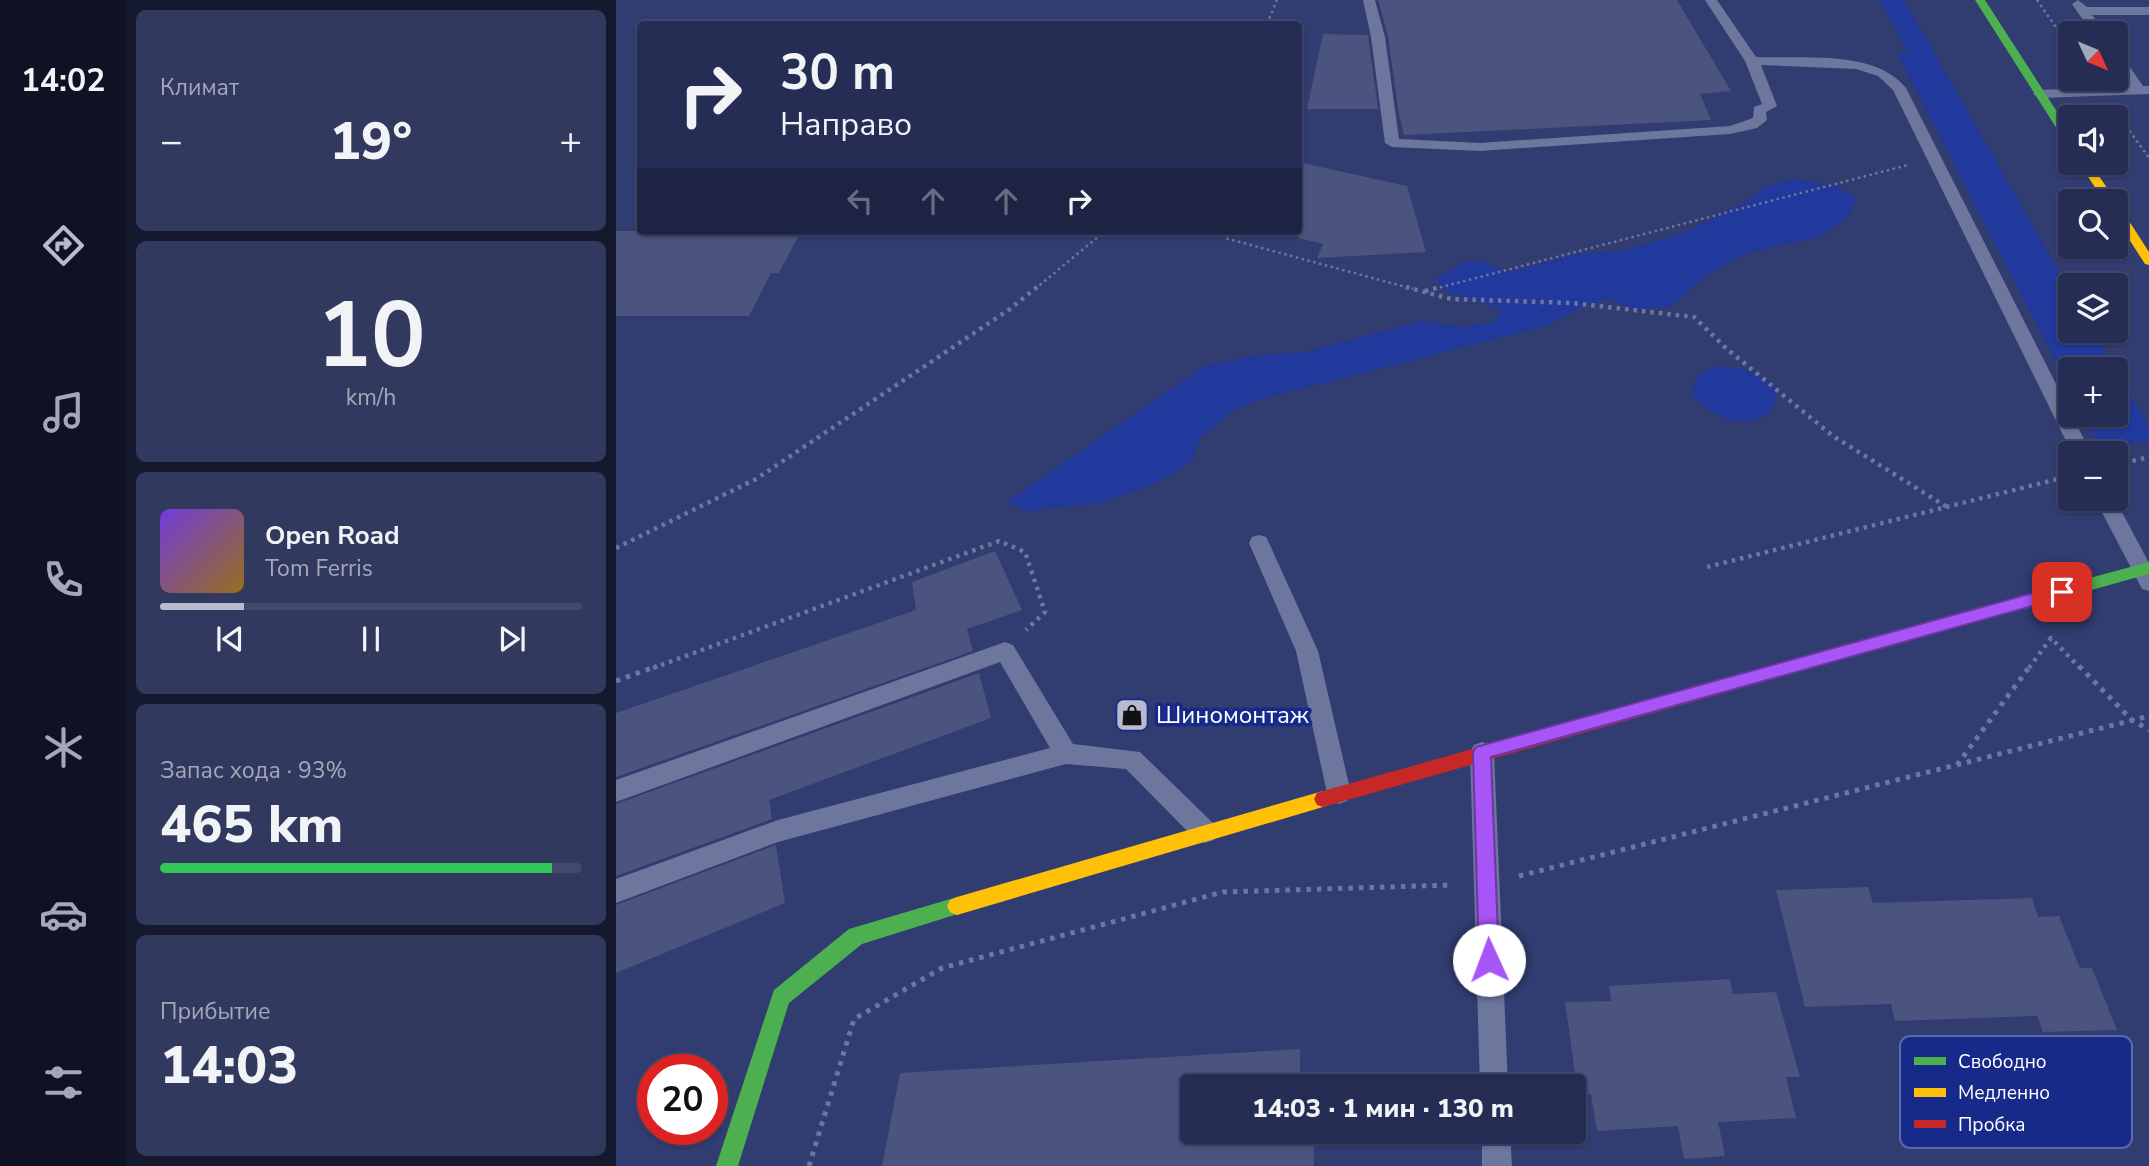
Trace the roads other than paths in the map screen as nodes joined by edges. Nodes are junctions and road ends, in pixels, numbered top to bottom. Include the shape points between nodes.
1 (1369, 0) edge
2 (1711, 0) edge
3 (1980, 0) edge
4 (2079, 5) edge
5 (2149, 11) edge
6 (2090, 21) edge
7 (1752, 61) junction
8 (2128, 71) edge
9 (2144, 90) edge
10 (2040, 94) junction
11 (2058, 122) edge
12 (2128, 229) edge
13 (2149, 261) edge
14 (2076, 441) edge
15 (2112, 511) edge
16 (1259, 543) dead end
17 (2146, 574) edge
18 (1482, 752) junction
19 (1066, 754) junction
20 (616, 791) edge
21 (1339, 793) junction
22 (1205, 832) junction
23 (616, 891) edge
24 (1494, 1074) edge
25 (1496, 1144) edge
26 (727, 1166) edge
27 (1497, 1166) edge

1 - 7 lane via 1392,143 1480,147 1752,125 1760,120 1759,110 1770,106
2 - 7 lane
3 - 10 street
4 - 5 lane
4 - 6 lane
7 - 14 lane via 1857,65 1883,73 1899,88
8 - 9 lane
9 - 10 lane
10 - 11 street
12 - 13 street
15 - 17 lane
16 - 21 lane via 1307,651
17 - 18 street
18 - 21 street
18 - 24 lane
19 - 20 lane via 1005,651
19 - 22 lane via 1132,759
19 - 23 lane via 778,831
21 - 22 street
22 - 26 street via 856,936 781,997
25 - 27 lane

